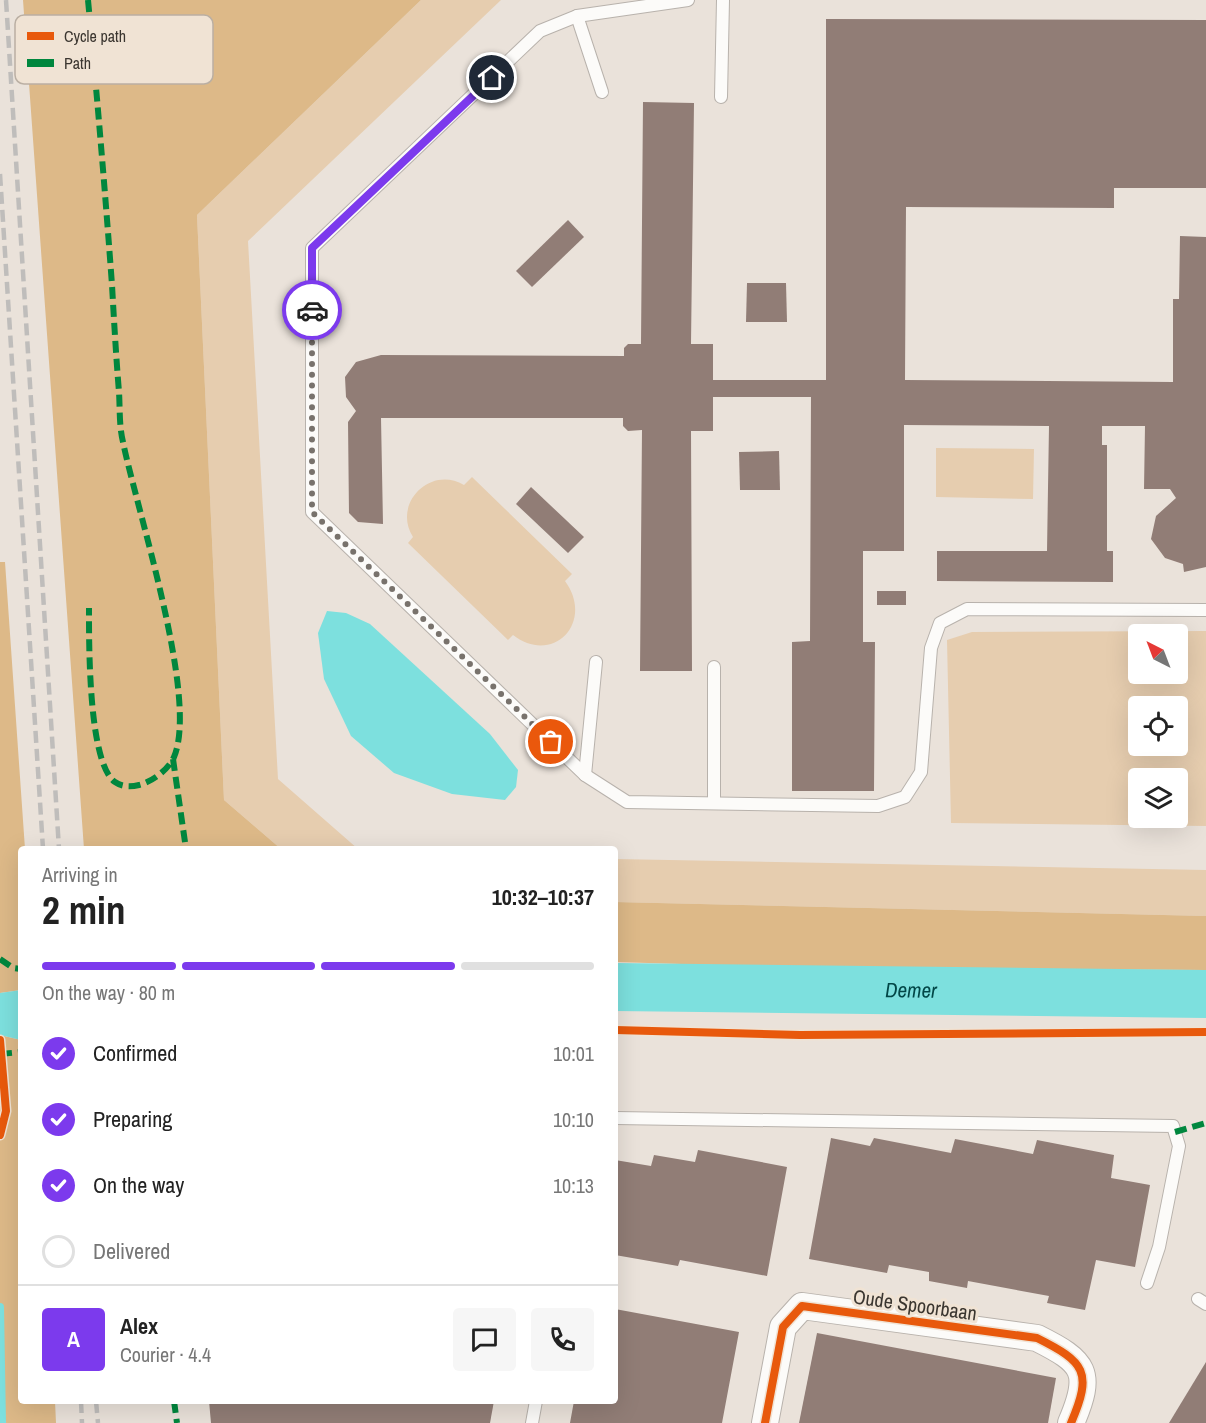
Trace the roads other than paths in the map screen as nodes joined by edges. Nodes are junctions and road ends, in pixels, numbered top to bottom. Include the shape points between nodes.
1 (688, 0) edge
2 (723, 0) edge
3 (577, 16) junction
4 (602, 92) dead end
5 (721, 97) dead end
6 (1206, 610) edge
7 (596, 662) dead end
8 (714, 667) dead end
9 (585, 775) junction
10 (714, 803) junction
11 (618, 1118) edge
12 (1147, 1283) dead end
13 (535, 1404) edge
14 (532, 1423) edge
15 (765, 1423) edge
16 (1071, 1423) edge

1 - 3 lane
2 - 5 lane
3 - 4 lane
3 - 9 lane via 540,32 312,248 312,512
6 - 10 lane via 967,609 940,623 931,648 921,772 905,797 878,806
7 - 9 lane
8 - 10 lane
9 - 10 lane via 627,802
11 - 12 lane via 1173,1126 1179,1146 1159,1247
13 - 14 lane
15 - 16 street, Oude Spoorbaan via 783,1327 802,1306 1037,1338 1070,1355 1081,1370 1084,1394

